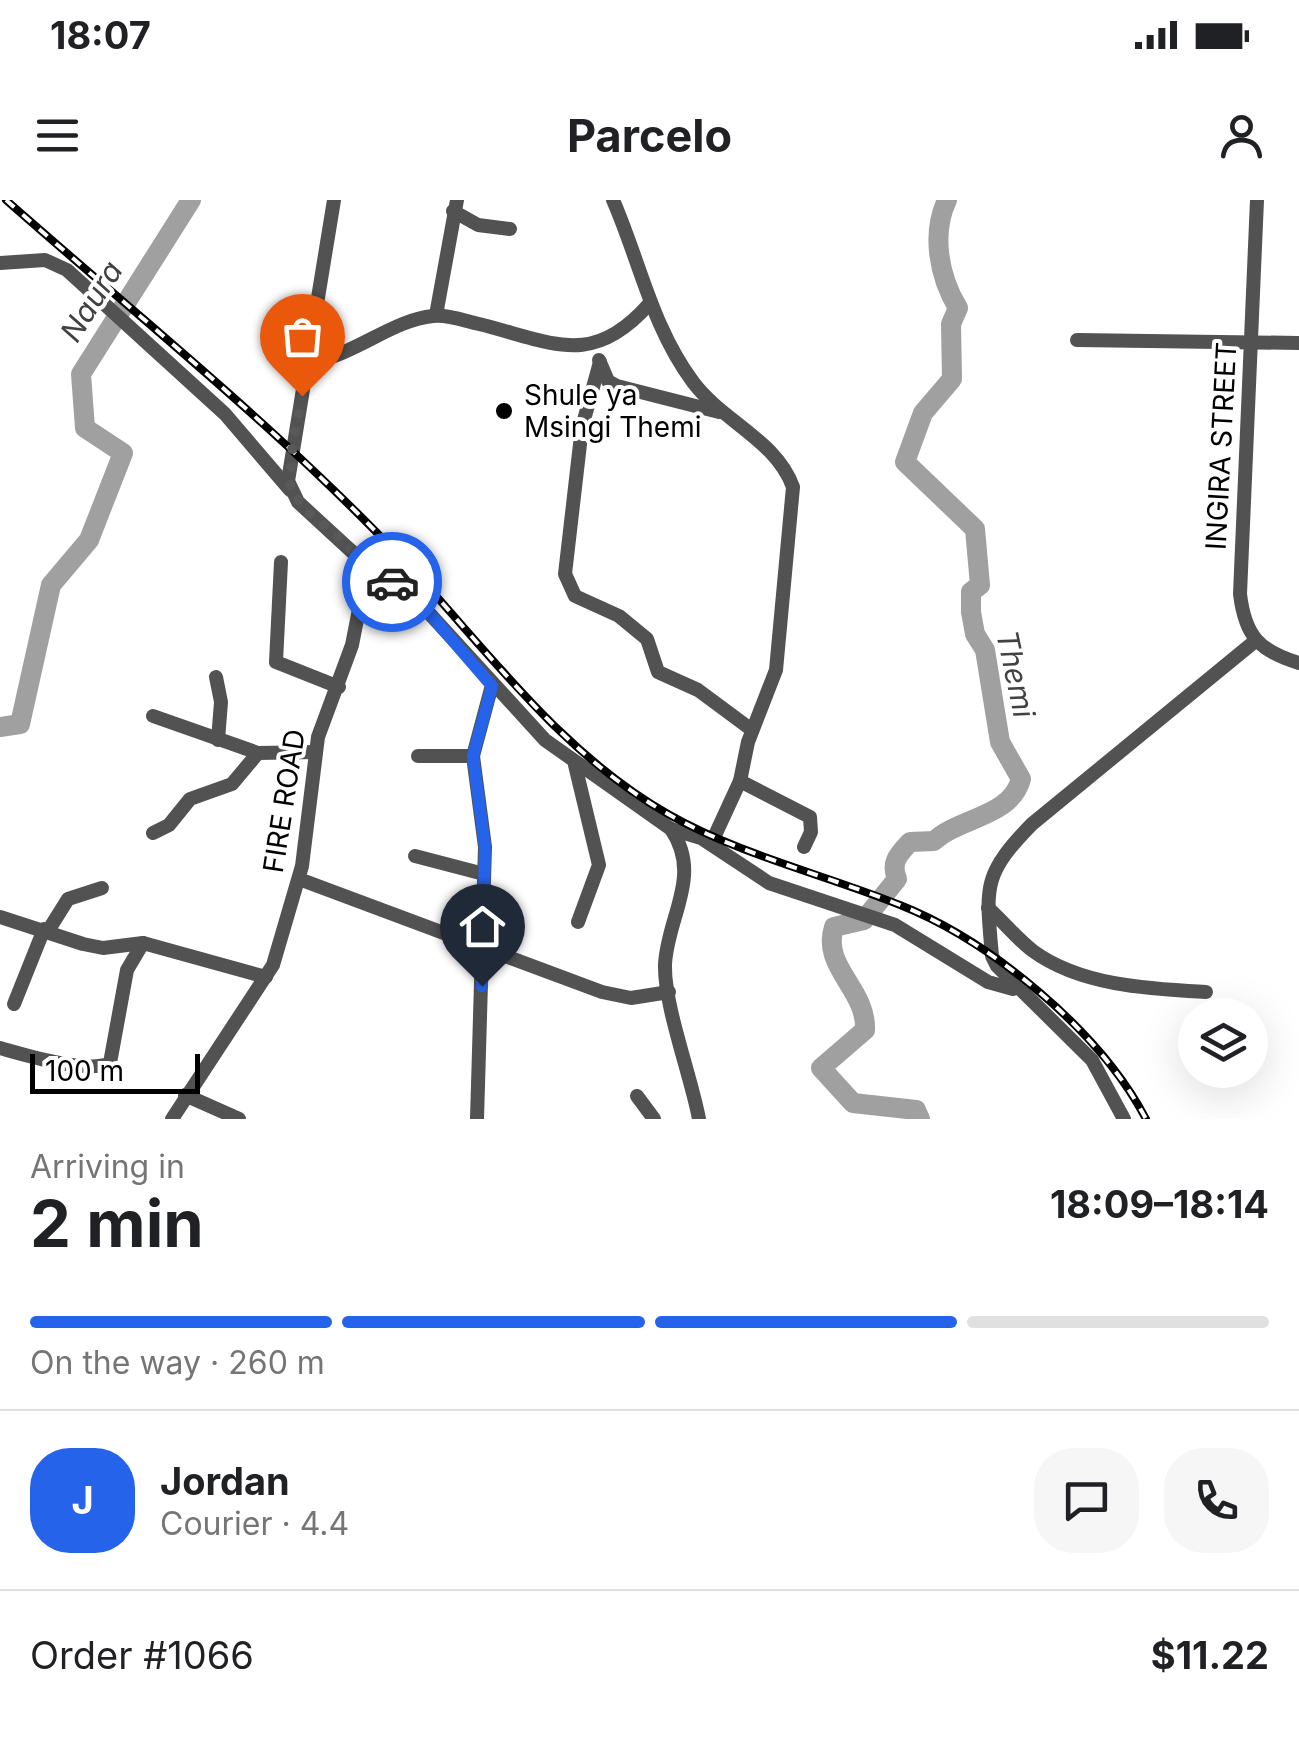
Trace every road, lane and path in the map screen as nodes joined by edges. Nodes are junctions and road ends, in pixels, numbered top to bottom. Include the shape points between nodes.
1 (334, 200) edge
2 (614, 200) edge
3 (1257, 200) edge
4 (455, 206) edge
5 (510, 228) dead end
6 (0, 263) edge
7 (649, 304) junction
8 (436, 315) junction
9 (1077, 340) dead end
10 (1251, 343) junction
11 (1299, 343) edge
12 (594, 346) junction
13 (310, 362) junction
14 (600, 362) junction
15 (722, 413) junction
16 (290, 490) junction
17 (282, 562) dead end
18 (363, 566) junction
19 (1254, 642) junction
20 (1299, 664) edge
21 (216, 677) dead end
22 (492, 686) junction
23 (339, 687) junction
24 (153, 716) dead end
25 (752, 730) junction
26 (218, 740) junction
27 (316, 752) junction
28 (258, 753) junction
29 (418, 756) dead end
30 (473, 756) junction
31 (575, 764) junction
32 (740, 781) junction
33 (670, 829) junction
34 (153, 833) dead end
35 (711, 844) junction
36 (804, 847) dead end
37 (415, 856) dead end
38 (484, 874) junction
39 (298, 879) junction
40 (102, 888) dead end
41 (988, 908) junction
42 (0, 917) edge
43 (578, 922) dead end
44 (46, 930) junction
45 (143, 943) junction
46 (484, 950) junction
47 (266, 977) junction
48 (1018, 991) junction
49 (670, 992) junction
50 (1206, 992) dead end
51 (14, 1004) dead end
52 (0, 1048) edge
53 (185, 1095) junction
54 (637, 1096) dead end
55 (172, 1119) edge
56 (240, 1119) edge
57 (478, 1119) edge
58 (654, 1119) edge
59 (699, 1119) edge
60 (1124, 1119) edge

1 - 13 street
2 - 7 street
3 - 10 street, INGIRA STREET
4 - 5 street via 478,225
4 - 8 street
6 - 16 street via 57,263 225,414
7 - 12 street via 627,329
7 - 15 street via 694,384
8 - 12 street
8 - 13 street via 354,352
9 - 10 street
10 - 11 street
10 - 19 street, INGIRA STREET via 1240,594
12 - 14 street
13 - 16 street
14 - 15 street via 617,386
14 - 25 street via 582,427 565,574 574,596 619,616 646,639 658,672 698,690
15 - 25 street via 759,441 793,487 776,670
16 - 18 street
17 - 23 street via 276,662
18 - 22 street via 429,613
18 - 23 street, FIRE ROAD via 363,595
19 - 20 street
19 - 41 street via 998,858
21 - 26 street
22 - 30 street
22 - 31 street
23 - 27 street, FIRE ROAD
24 - 26 street
25 - 32 street
26 - 28 street
27 - 28 street
27 - 39 street, FIRE ROAD
28 - 34 street via 232,784 190,799
29 - 30 street
30 - 38 street
31 - 33 street
31 - 43 street via 600,865
32 - 35 street
32 - 36 street via 810,817
33 - 35 street
33 - 49 street via 682,854 684,881 666,960
35 - 48 street via 769,882 895,925 988,982
37 - 38 street
38 - 46 street
39 - 46 street
39 - 47 street, FIRE ROAD
40 - 44 street via 68,899
41 - 48 street via 992,956
41 - 50 street via 1033,951 1076,971 1134,987
42 - 44 street
44 - 45 street via 103,948
44 - 51 street
45 - 47 street
45 - 52 street via 127,970 106,1066
46 - 49 street via 620,996
46 - 57 street
47 - 53 street, FIRE ROAD
48 - 60 street via 1092,1060
49 - 59 street
53 - 55 street, FIRE ROAD
53 - 56 street
54 - 58 street

